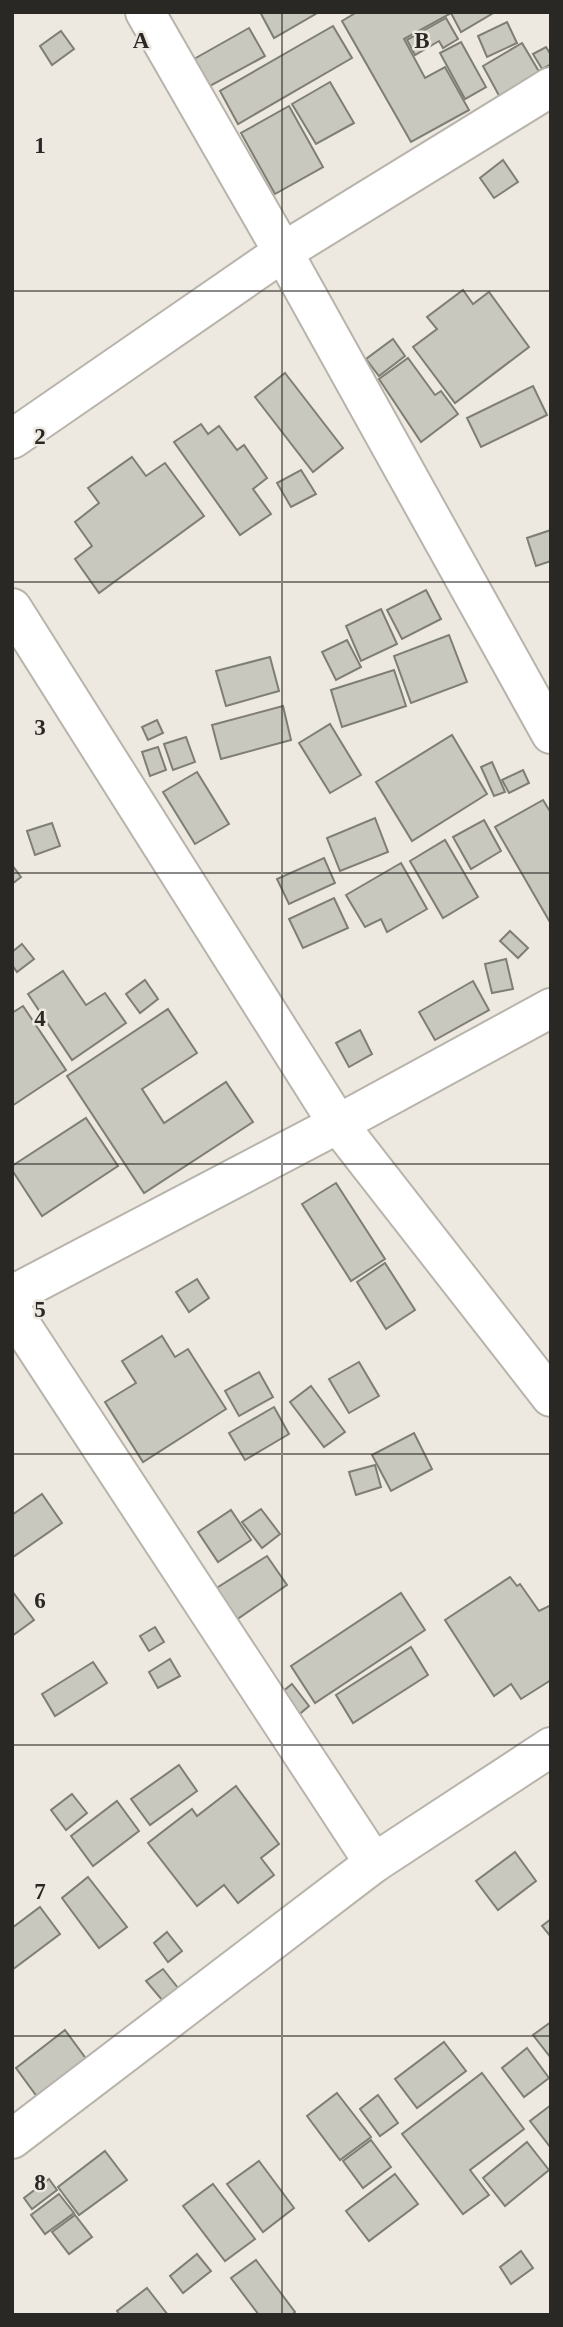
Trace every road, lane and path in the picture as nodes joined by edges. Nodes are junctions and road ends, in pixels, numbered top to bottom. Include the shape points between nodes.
1 (145, 12) edge
2 (551, 87) edge
3 (283, 252) junction
4 (12, 439) edge
5 (12, 608) edge
6 (551, 734) edge
7 (551, 1008) edge
8 (338, 1124) junction
9 (12, 1295) edge
10 (12, 1311) edge
11 (551, 1397) edge
12 (551, 1747) edge
13 (373, 1863) junction
14 (12, 2138) edge

1 - 3 street
2 - 3 street
3 - 4 street
3 - 6 street
5 - 8 street
7 - 8 street
8 - 9 street
8 - 11 street
10 - 13 street
12 - 13 street
13 - 14 street

